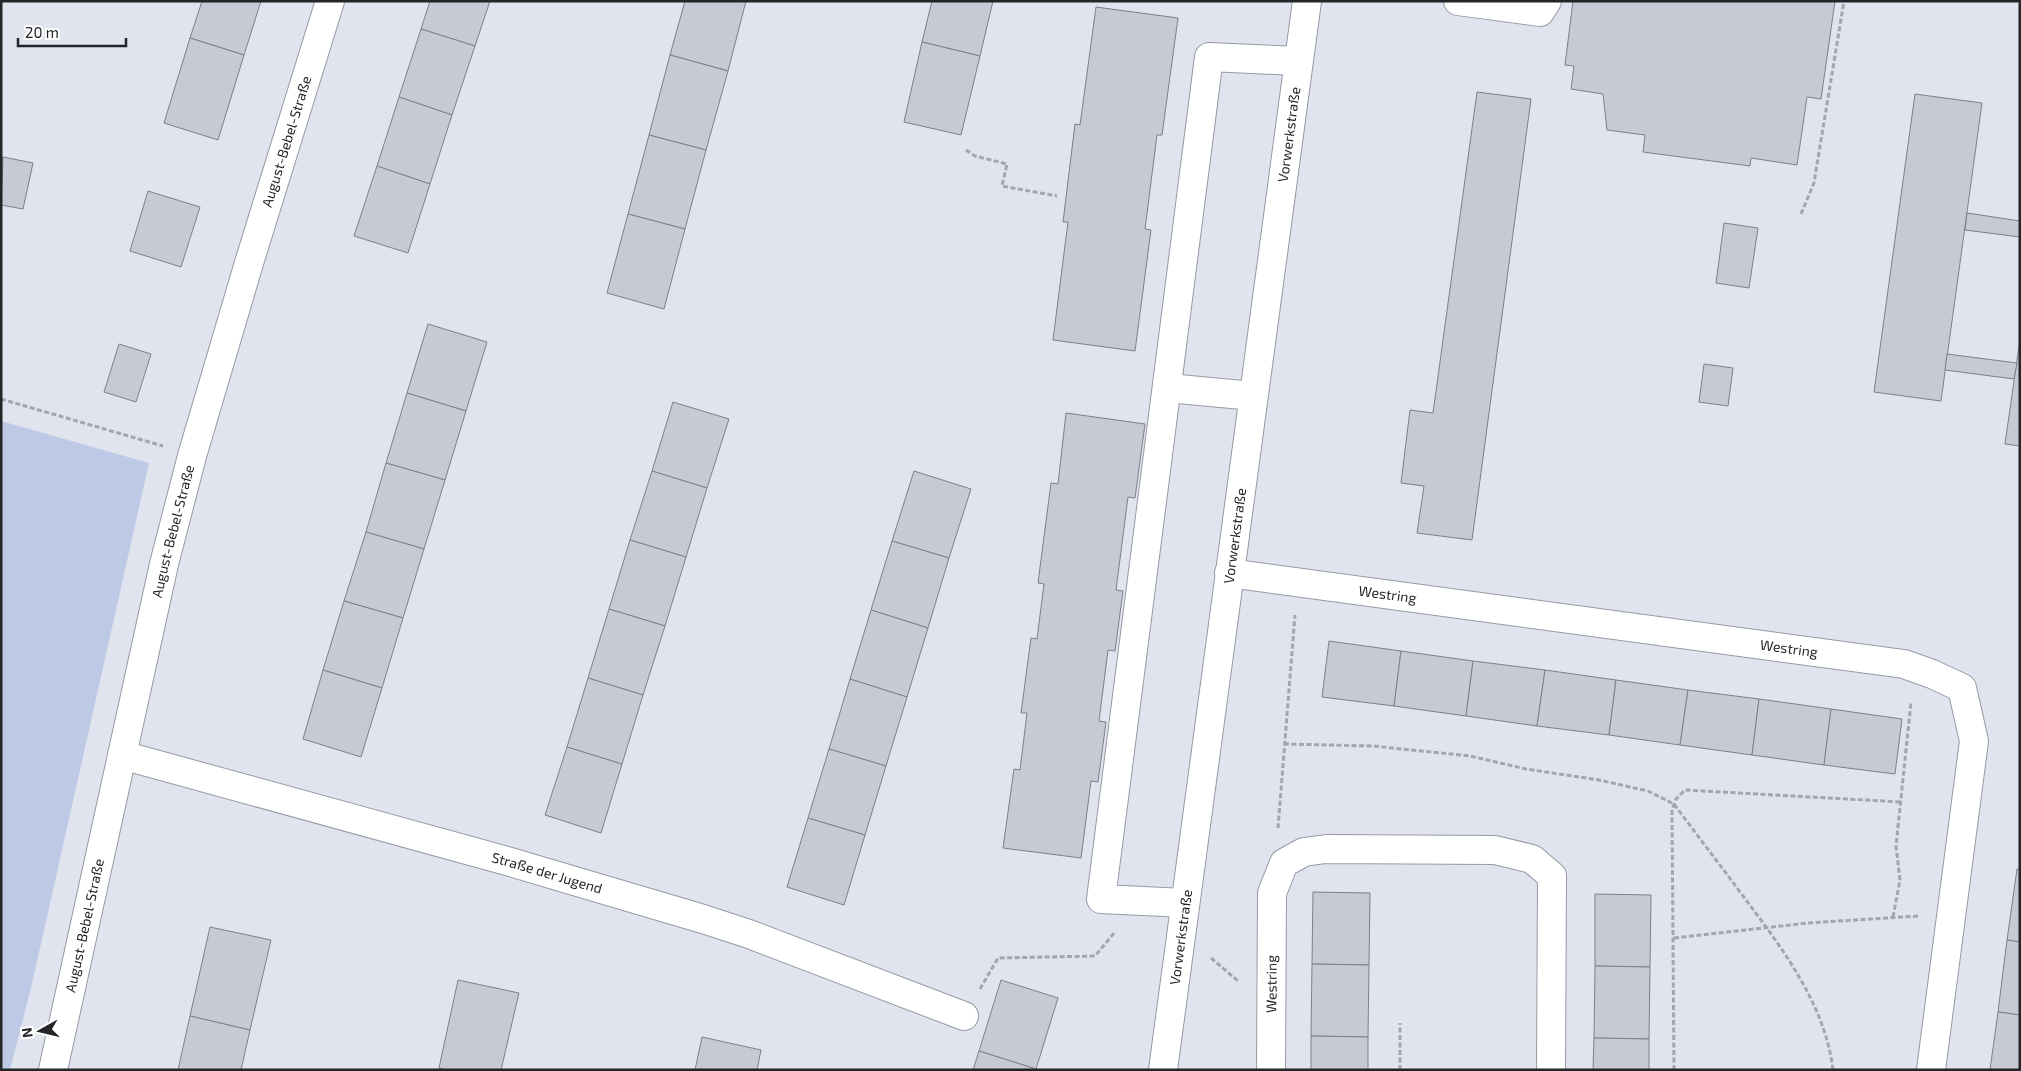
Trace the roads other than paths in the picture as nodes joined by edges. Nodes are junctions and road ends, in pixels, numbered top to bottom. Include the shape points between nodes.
1 (330, 1) edge
2 (1306, 1) edge
3 (1458, 1) edge
4 (1547, 1) edge
5 (1297, 60) junction
6 (1168, 388) junction
7 (1253, 396) junction
8 (1229, 573) junction
9 (122, 755) junction
10 (1185, 903) junction
11 (964, 1016) road end
12 (53, 1070) edge
13 (1163, 1070) edge
14 (1271, 1070) edge
15 (1551, 1070) edge
16 (1931, 1070) edge

1 - 9 street, August-Bebel-Straße via 192,456 164,564
2 - 5 street, Vorwerkstraße
3 - 4 street via 1540,12
5 - 6 street via 1209,57
5 - 7 street, Vorwerkstraße
6 - 7 street
6 - 10 street via 1101,899
7 - 8 street, Vorwerkstraße
8 - 10 street, Vorwerkstraße
8 - 16 street, Westring via 1904,664 1962,688 1974,741
9 - 11 street, Straße der Jugend via 507,861 703,919
9 - 12 street, August-Bebel-Straße
10 - 13 street, Vorwerkstraße
14 - 15 street, Westring via 1272,893 1284,863 1304,852 1326,849 1495,850 1532,859 1552,876

